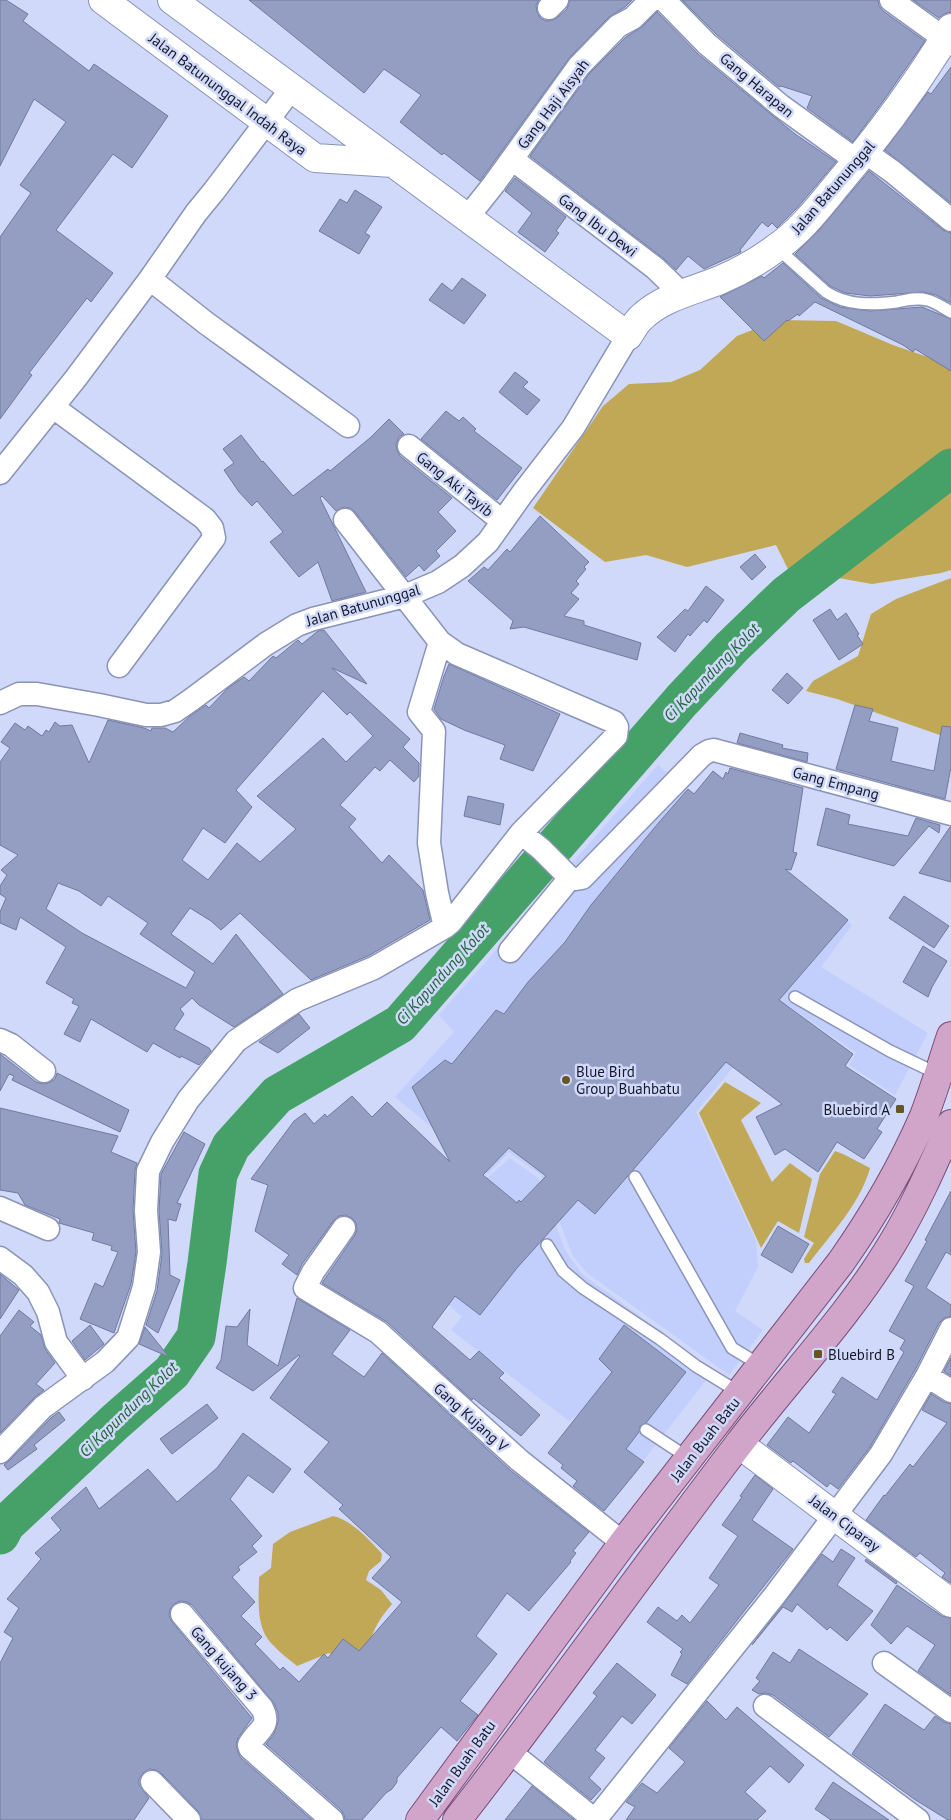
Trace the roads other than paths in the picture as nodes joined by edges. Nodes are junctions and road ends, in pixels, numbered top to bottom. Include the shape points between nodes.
1 (103, 0) edge
2 (172, 0) edge
3 (651, 0) edge
4 (664, 0) edge
5 (891, 0) edge
6 (948, 34) edge
7 (292, 88) junction
8 (266, 123) junction
9 (861, 157) junction
10 (512, 158) junction
11 (393, 163) junction
12 (467, 218) junction
13 (951, 220) edge
14 (777, 248) junction
15 (150, 279) junction
16 (682, 294) junction
17 (951, 312) edge
18 (628, 336) junction
19 (53, 407) junction
20 (348, 426) dead end
21 (409, 446) dead end
22 (0, 473) edge
23 (345, 520) dead end
24 (502, 521) junction
25 (405, 596) junction
26 (440, 642) junction
27 (119, 666) dead end
28 (0, 703) edge
29 (951, 814) edge
30 (521, 833) junction
31 (567, 874) junction
32 (453, 918) junction
33 (510, 951) dead end
34 (795, 997) dead end
35 (951, 1036) edge
36 (0, 1040) edge
37 (44, 1071) dead end
38 (938, 1074) junction
39 (951, 1124) edge
40 (635, 1178) dead end
41 (0, 1208) edge
42 (344, 1228) dead end
43 (48, 1229) dead end
44 (547, 1244) dead end
45 (0, 1258) edge
46 (951, 1329) edge
47 (760, 1365) junction
48 (927, 1376) junction
49 (83, 1379) junction
50 (951, 1391) edge
51 (740, 1393) junction
52 (646, 1430) dead end
53 (739, 1444) junction
54 (0, 1452) edge
55 (690, 1458) junction
56 (835, 1516) junction
57 (623, 1543) junction
58 (951, 1603) edge
59 (182, 1614) dead end
60 (884, 1663) dead end
61 (765, 1706) dead end
62 (951, 1711) edge
63 (510, 1752) junction
64 (152, 1782) dead end
65 (189, 1820) edge
66 (332, 1820) edge
67 (420, 1820) edge
68 (457, 1820) edge
69 (595, 1820) edge
70 (918, 1820) edge

1 - 8 street, Jalan Batununggal Indah Raya
2 - 7 street
3 - 10 street, Gang Haji Aisyah via 633,18 618,26 579,66
4 - 9 street, Gang Harapan via 707,44 781,106
5 - 6 street
6 - 9 street, Jalan Batununggal via 906,98
7 - 8 street
7 - 11 street
8 - 11 street, Jalan Batununggal Indah Raya via 315,158
8 - 15 street via 196,212
9 - 13 street, Gang Harapan via 893,172
9 - 14 street, Jalan Batununggal via 805,223
10 - 12 street, Gang Haji Aisyah
10 - 16 street, Gang Ibu Dewi via 655,268
11 - 12 street
12 - 18 street
14 - 16 street, Jalan Batununggal via 722,279
14 - 17 lane via 834,296 872,305 924,299
15 - 19 street
15 - 20 street
16 - 18 street, Jalan Batununggal via 658,305 641,318
18 - 24 street, Jalan Batununggal via 573,428
19 - 22 street
19 - 27 street via 205,519 212,528 214,538
21 - 24 street, Gang Aki Tayib
23 - 25 street
24 - 25 street, Jalan Batununggal via 488,542 462,566 438,582
25 - 26 street
25 - 28 street, Jalan Batununggal via 298,625 266,644 175,711 161,715 146,715 37,694 19,694
26 - 30 street via 457,654 614,722 617,727 616,736
26 - 32 street via 419,712 434,732 429,843 437,893
29 - 31 street, Gang Empang via 721,751 709,751 589,872 576,879
30 - 31 street
30 - 32 street
31 - 33 street
32 - 49 street via 374,968 297,1000 236,1041 193,1093 148,1171 149,1252 144,1286 128,1338 106,1362
34 - 38 lane via 890,1051
35 - 38 main road, Jalan Buah Batu
36 - 37 street
38 - 47 main road, Jalan Buah Batu via 924,1115 870,1221
39 - 53 main road, Jalan Buah Batu via 913,1208 874,1272 816,1350
40 - 47 lane via 732,1348
41 - 43 street
42 - 57 street, Gang Kujang V via 306,1288 378,1332 518,1460
44 - 51 lane via 563,1271 583,1288
45 - 49 street via 23,1275 38,1292 48,1312 56,1342
46 - 48 street
47 - 51 main road, Jalan Buah Batu
48 - 50 street
48 - 56 street via 889,1442
49 - 54 street via 43,1407
51 - 55 main road, Jalan Buah Batu
52 - 55 lane
53 - 56 street, Jalan Ciparay
53 - 63 main road, Jalan Buah Batu
55 - 57 main road, Jalan Buah Batu
56 - 58 street, Jalan Ciparay
56 - 69 street
57 - 67 main road, Jalan Buah Batu
59 - 66 street, Gang kujang 3 via 262,1708 266,1719 264,1727 251,1741 250,1748
60 - 62 street
61 - 70 street
63 - 68 main road, Jalan Buah Batu
63 - 69 street
64 - 65 street

